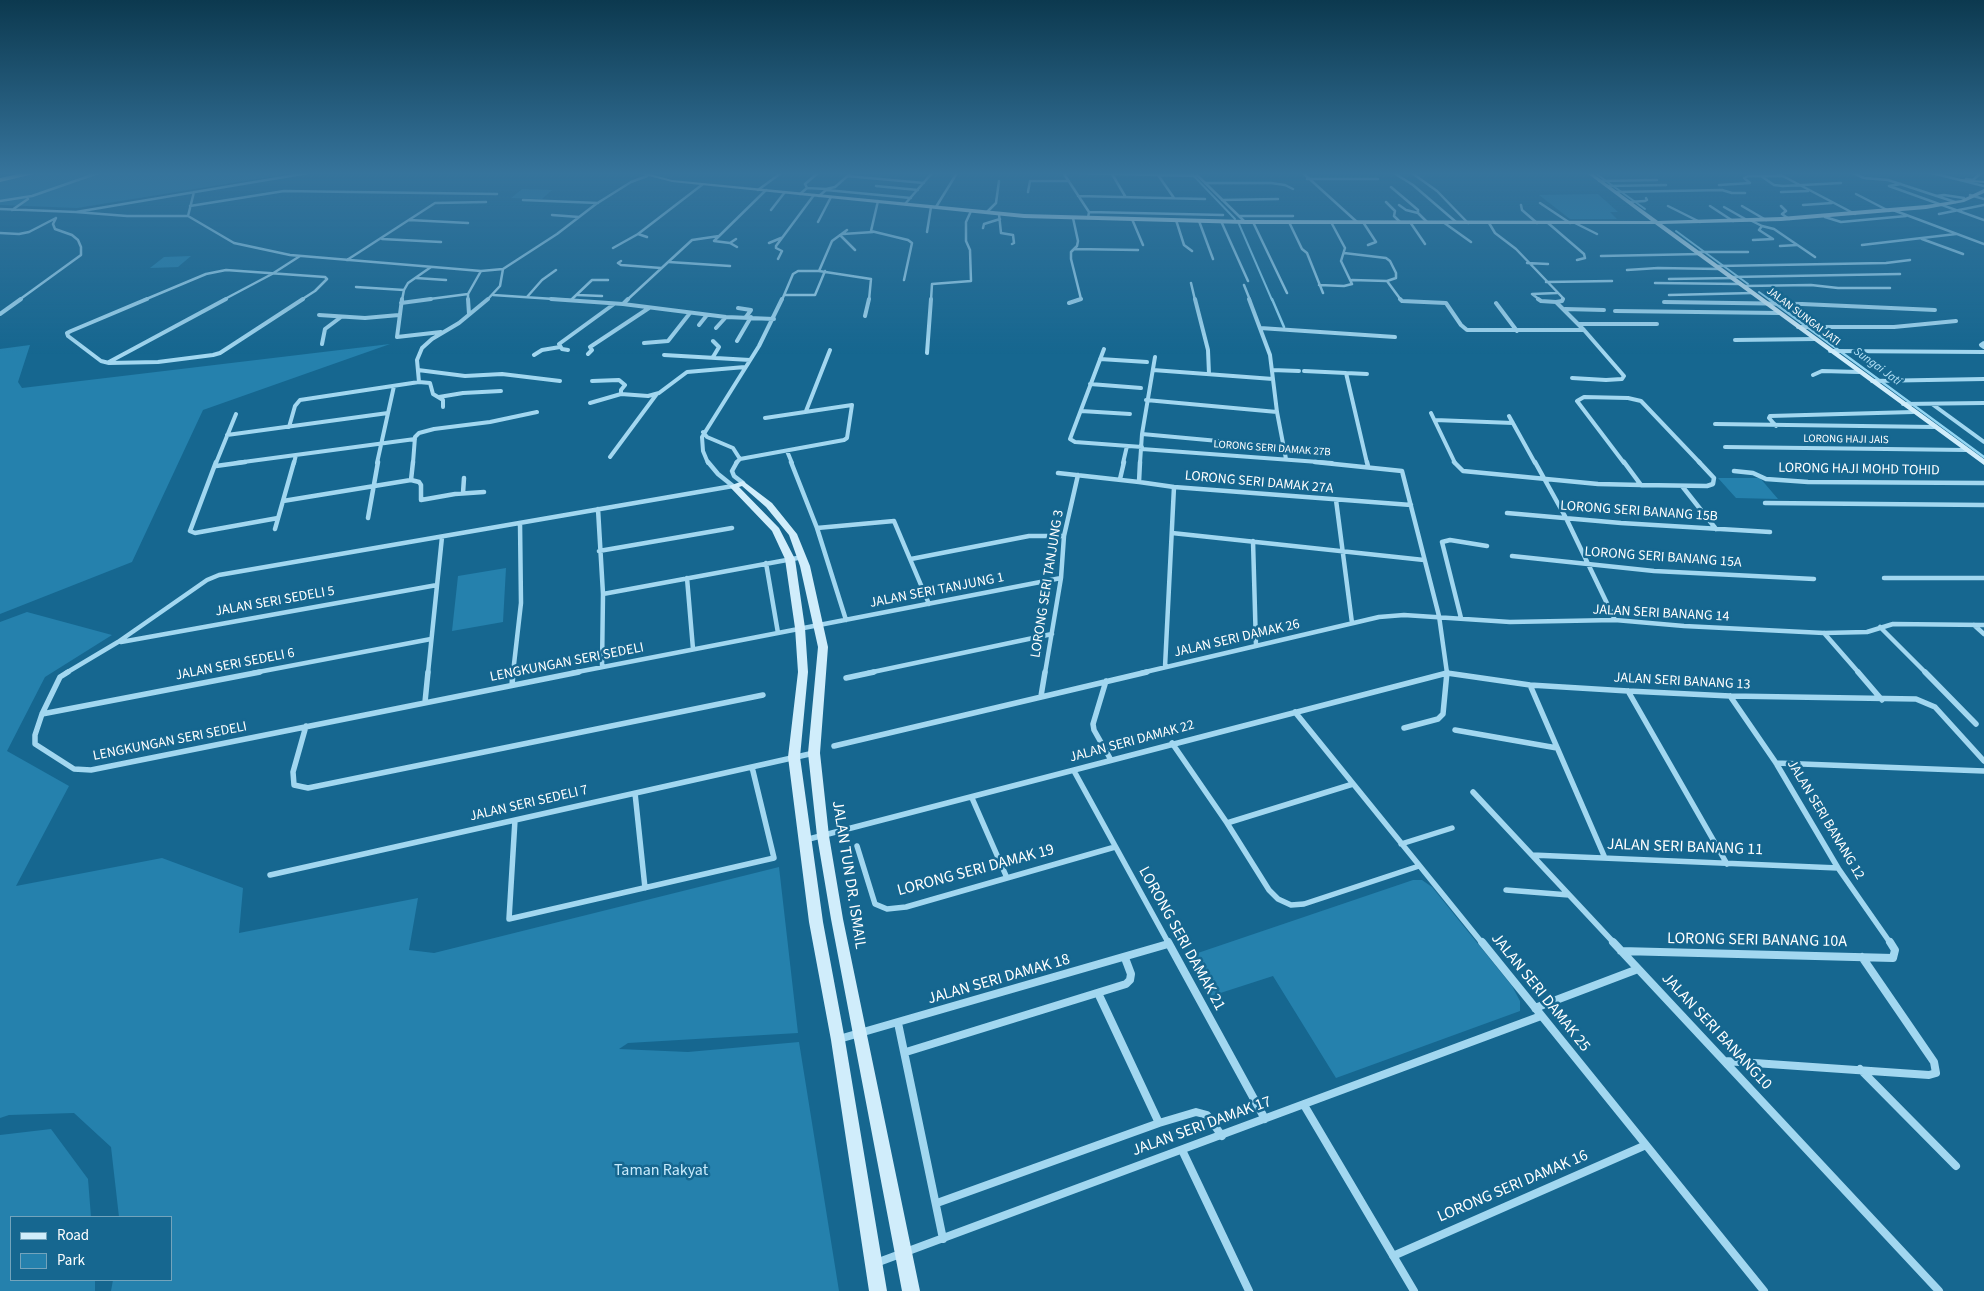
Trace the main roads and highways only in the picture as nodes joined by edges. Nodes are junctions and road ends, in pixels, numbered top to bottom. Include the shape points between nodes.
1 (1673, 233) edge
2 (1984, 463) edge
3 (738, 484) road end
4 (796, 558) junction
5 (878, 1291) edge
6 (911, 1291) edge

1 - 2 main road, JALAN SUNGAI JATI via 1772,304 1779,313 1836,351 1859,372 1878,381
3 - 4 main road, JALAN TUN DR. ISMAIL
4 - 5 main road, JALAN TUN DR. ISMAIL via 803,672 794,757 816,922
4 - 6 main road, JALAN TUN DR. ISMAIL via 823,647 814,753 837,919

